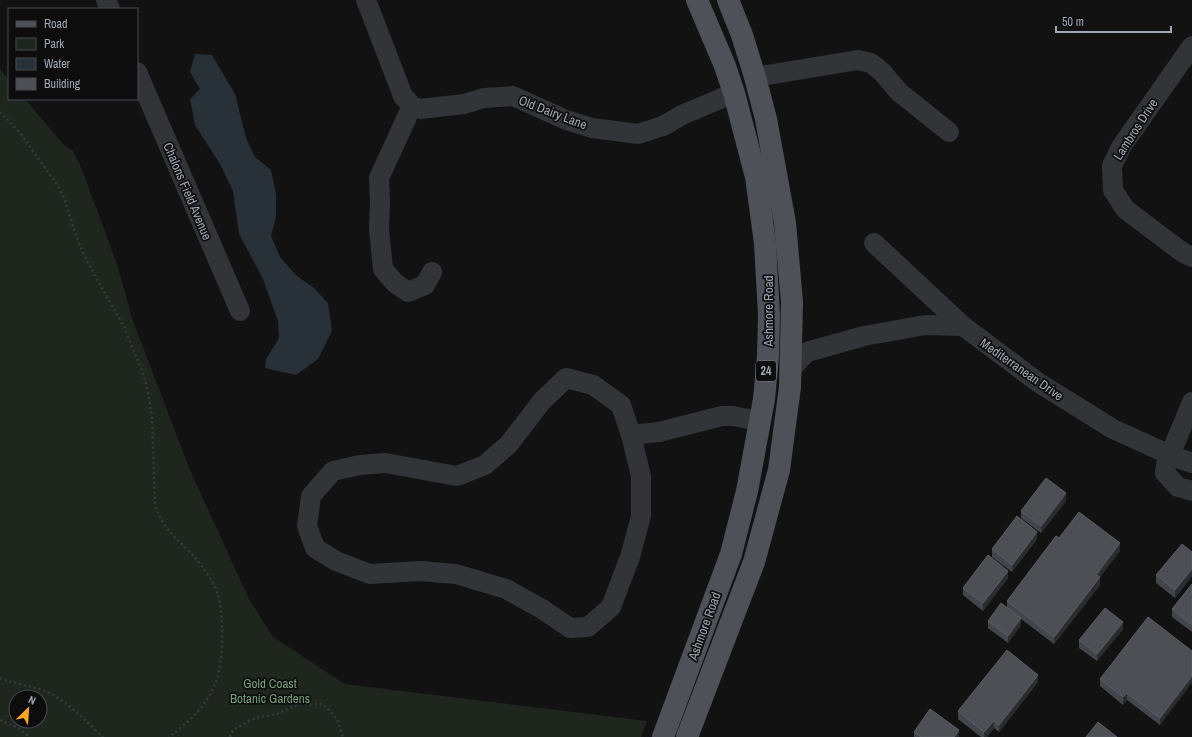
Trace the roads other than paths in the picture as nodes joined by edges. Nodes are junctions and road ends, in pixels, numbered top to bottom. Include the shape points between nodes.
1 (366, 0) edge
2 (696, 0) edge
3 (728, 0) edge
4 (1192, 46) edge
5 (138, 74) edge
6 (756, 77) junction
7 (734, 93) junction
8 (412, 106) junction
9 (949, 132) dead end
10 (874, 243) dead end
11 (1192, 257) edge
12 (432, 272) dead end
13 (240, 311) dead end
14 (963, 326) junction
15 (790, 370) junction
16 (1192, 402) edge
17 (760, 421) junction
18 (631, 434) junction
19 (1170, 455) junction
20 (1192, 463) edge
21 (1192, 491) edge
22 (663, 737) edge
23 (687, 737) edge

1 - 8 street via 403,96
2 - 7 main road, Ashmore Road / 24
3 - 6 main road, Ashmore Road / 24
4 - 11 street, Lambros Drive via 1122,146 1112,166 1113,190 1125,209
5 - 13 street, Chalons Field Avenue
6 - 9 street via 858,60 871,63 899,92
6 - 15 main road, Ashmore Road / 24 via 785,223 792,302
7 - 8 street, Old Dairy Lane via 663,126 638,134 592,128 566,120 513,96 484,98 464,104 420,109
7 - 17 main road, Ashmore Road / 24 via 756,177 766,243 769,315
8 - 12 street via 379,178 380,249 383,269 395,283 408,292 425,285
10 - 14 street, Mediterranean Drive
14 - 15 street via 925,325 864,336 807,352
14 - 19 street, Mediterranean Drive via 1039,383 1113,429
15 - 23 main road, Ashmore Road / 24 via 779,470 756,554
16 - 19 street
17 - 18 street via 722,416 659,432
17 - 22 main road, Ashmore Road / 24 via 747,491 731,554
18 - 18 street via 621,406 593,384 566,378 542,401 509,444 485,465 456,476 384,463 333,471 311,496 307,526 315,548 336,561 370,574 420,571 456,574 506,589 570,628 588,628 611,607 630,557 641,516 641,476
19 - 20 street, Mediterranean Drive
19 - 21 street via 1165,474 1178,487

